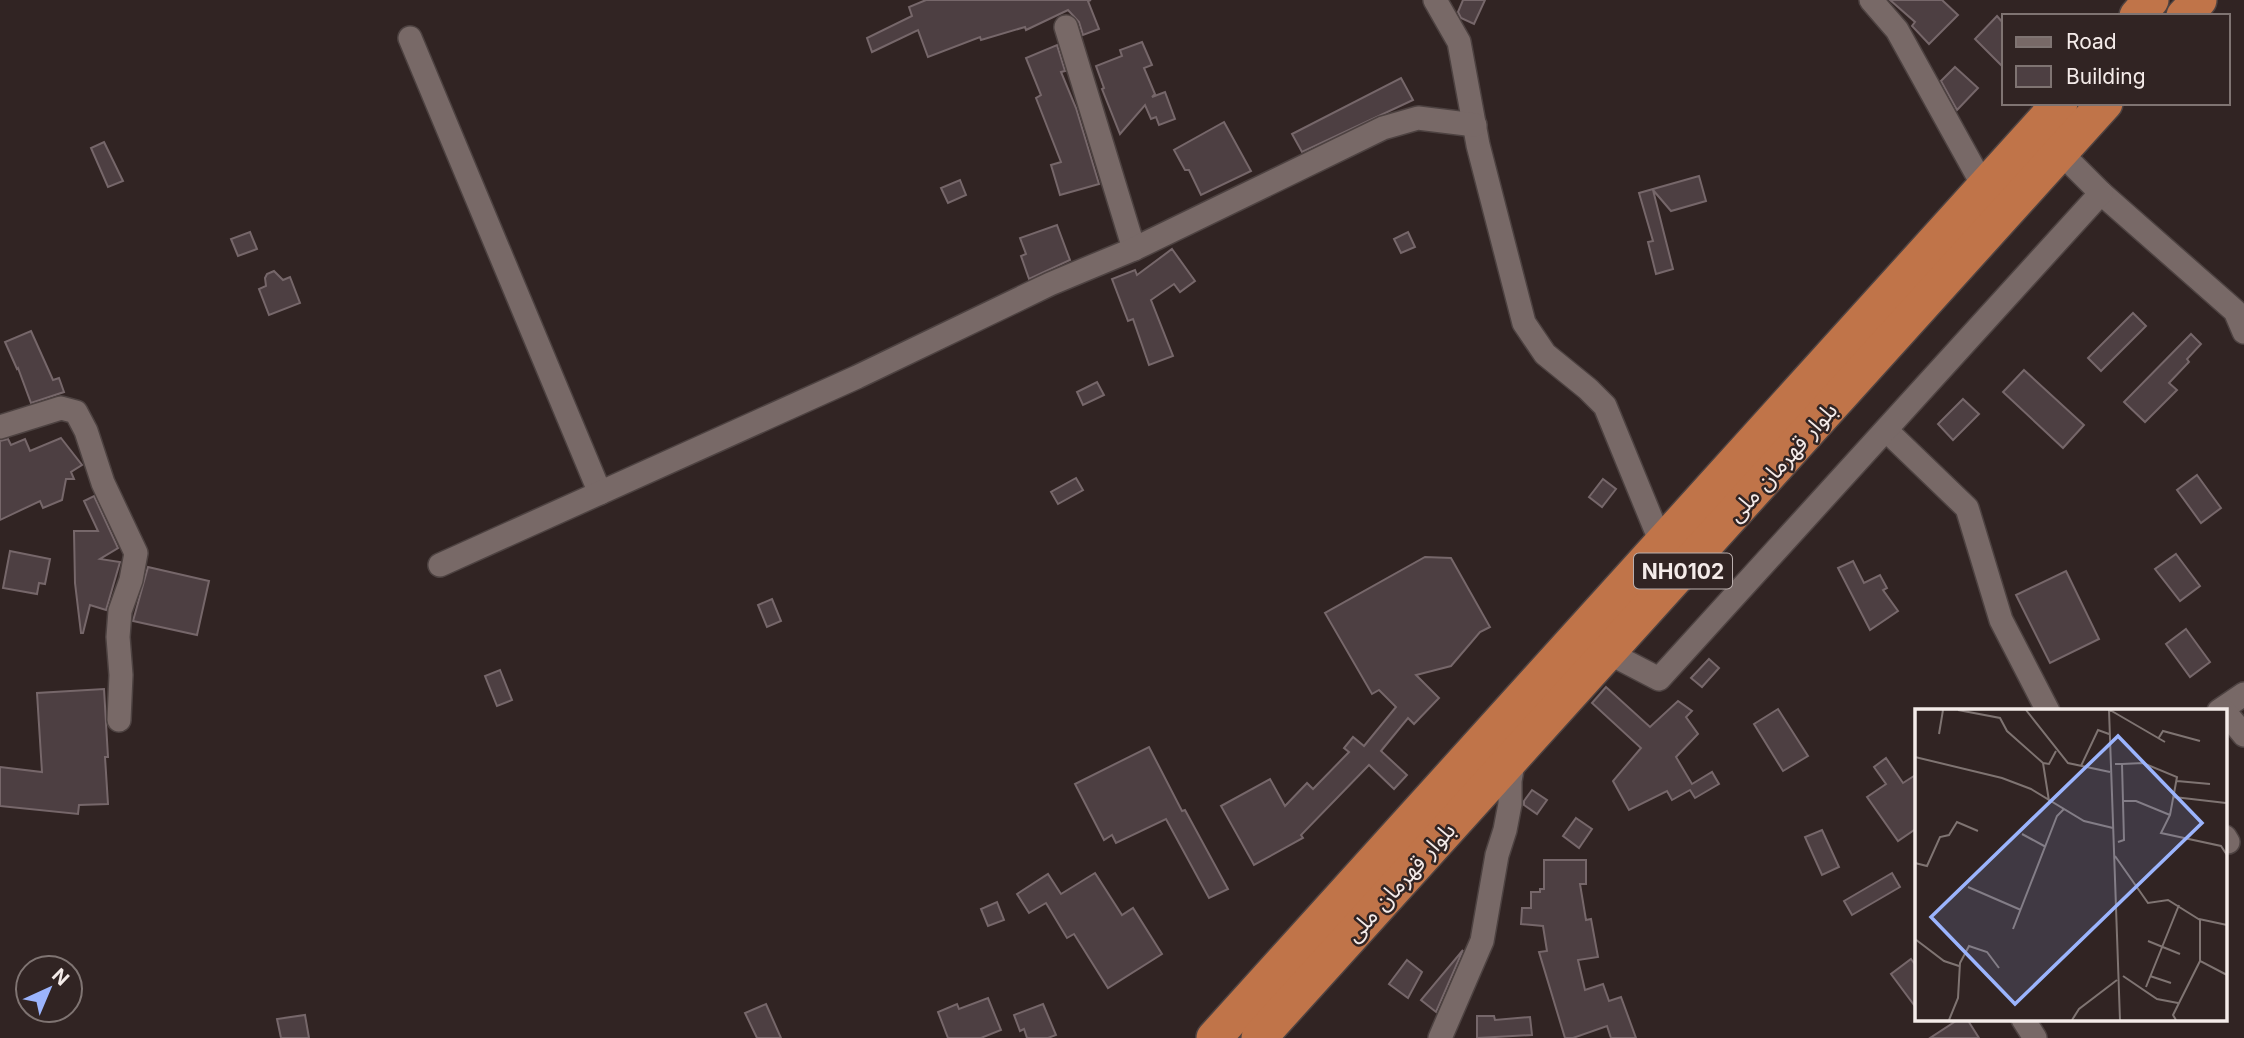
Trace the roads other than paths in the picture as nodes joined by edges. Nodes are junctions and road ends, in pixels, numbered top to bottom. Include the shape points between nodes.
1 (1435, 0) edge
2 (1871, 0) edge
3 (2151, 0) edge
4 (2199, 0) edge
5 (2139, 14) edge
6 (2186, 14) edge
7 (1066, 27) dead end
8 (410, 38) dead end
9 (2058, 105) edge
10 (2103, 105) edge
11 (1475, 125) junction
12 (2061, 153) junction
13 (1984, 189) junction
14 (2101, 193) junction
15 (1134, 249) junction
16 (2244, 332) edge
17 (0, 427) edge
18 (1886, 430) junction
19 (600, 493) junction
20 (1662, 545) junction
21 (440, 565) dead end
22 (1609, 653) junction
23 (2244, 694) edge
24 (2047, 709) edge
25 (2223, 709) edge
26 (1509, 713) junction
27 (2226, 715) edge
28 (119, 720) dead end
29 (2244, 736) edge
30 (1515, 754) junction
31 (2024, 1020) edge
32 (1214, 1038) edge
33 (1259, 1038) edge
34 (1440, 1038) edge
35 (2035, 1038) edge

1 - 11 street via 1459,42
2 - 13 street via 1897,30
3 - 5 highway
4 - 6 highway
7 - 15 street
8 - 19 street
9 - 13 highway, بلوار قهرمان ملی / NH0102
10 - 12 highway, بلوار قهرمان ملی / NH0102
11 - 15 street via 1418,118 1383,128
11 - 20 street via 1524,323 1545,354 1605,406
12 - 14 street
12 - 22 highway, بلوار قهرمان ملی / NH0102
13 - 20 highway, بلوار قهرمان ملی / NH0102
14 - 16 street via 2235,311
14 - 18 street
15 - 19 street
17 - 28 street via 61,408 76,412 136,553 120,611
18 - 22 street via 1659,679
18 - 24 street via 1967,508 2001,620
19 - 21 street
20 - 26 highway, بلوار قهرمان ملی / NH0102
22 - 30 highway, بلوار قهرمان ملی / NH0102
23 - 25 street
26 - 30 street
26 - 32 highway, بلوار قهرمان ملی / NH0102
27 - 29 street
30 - 33 highway, بلوار قهرمان ملی / NH0102
30 - 34 street via 1510,804 1482,941
31 - 35 street

